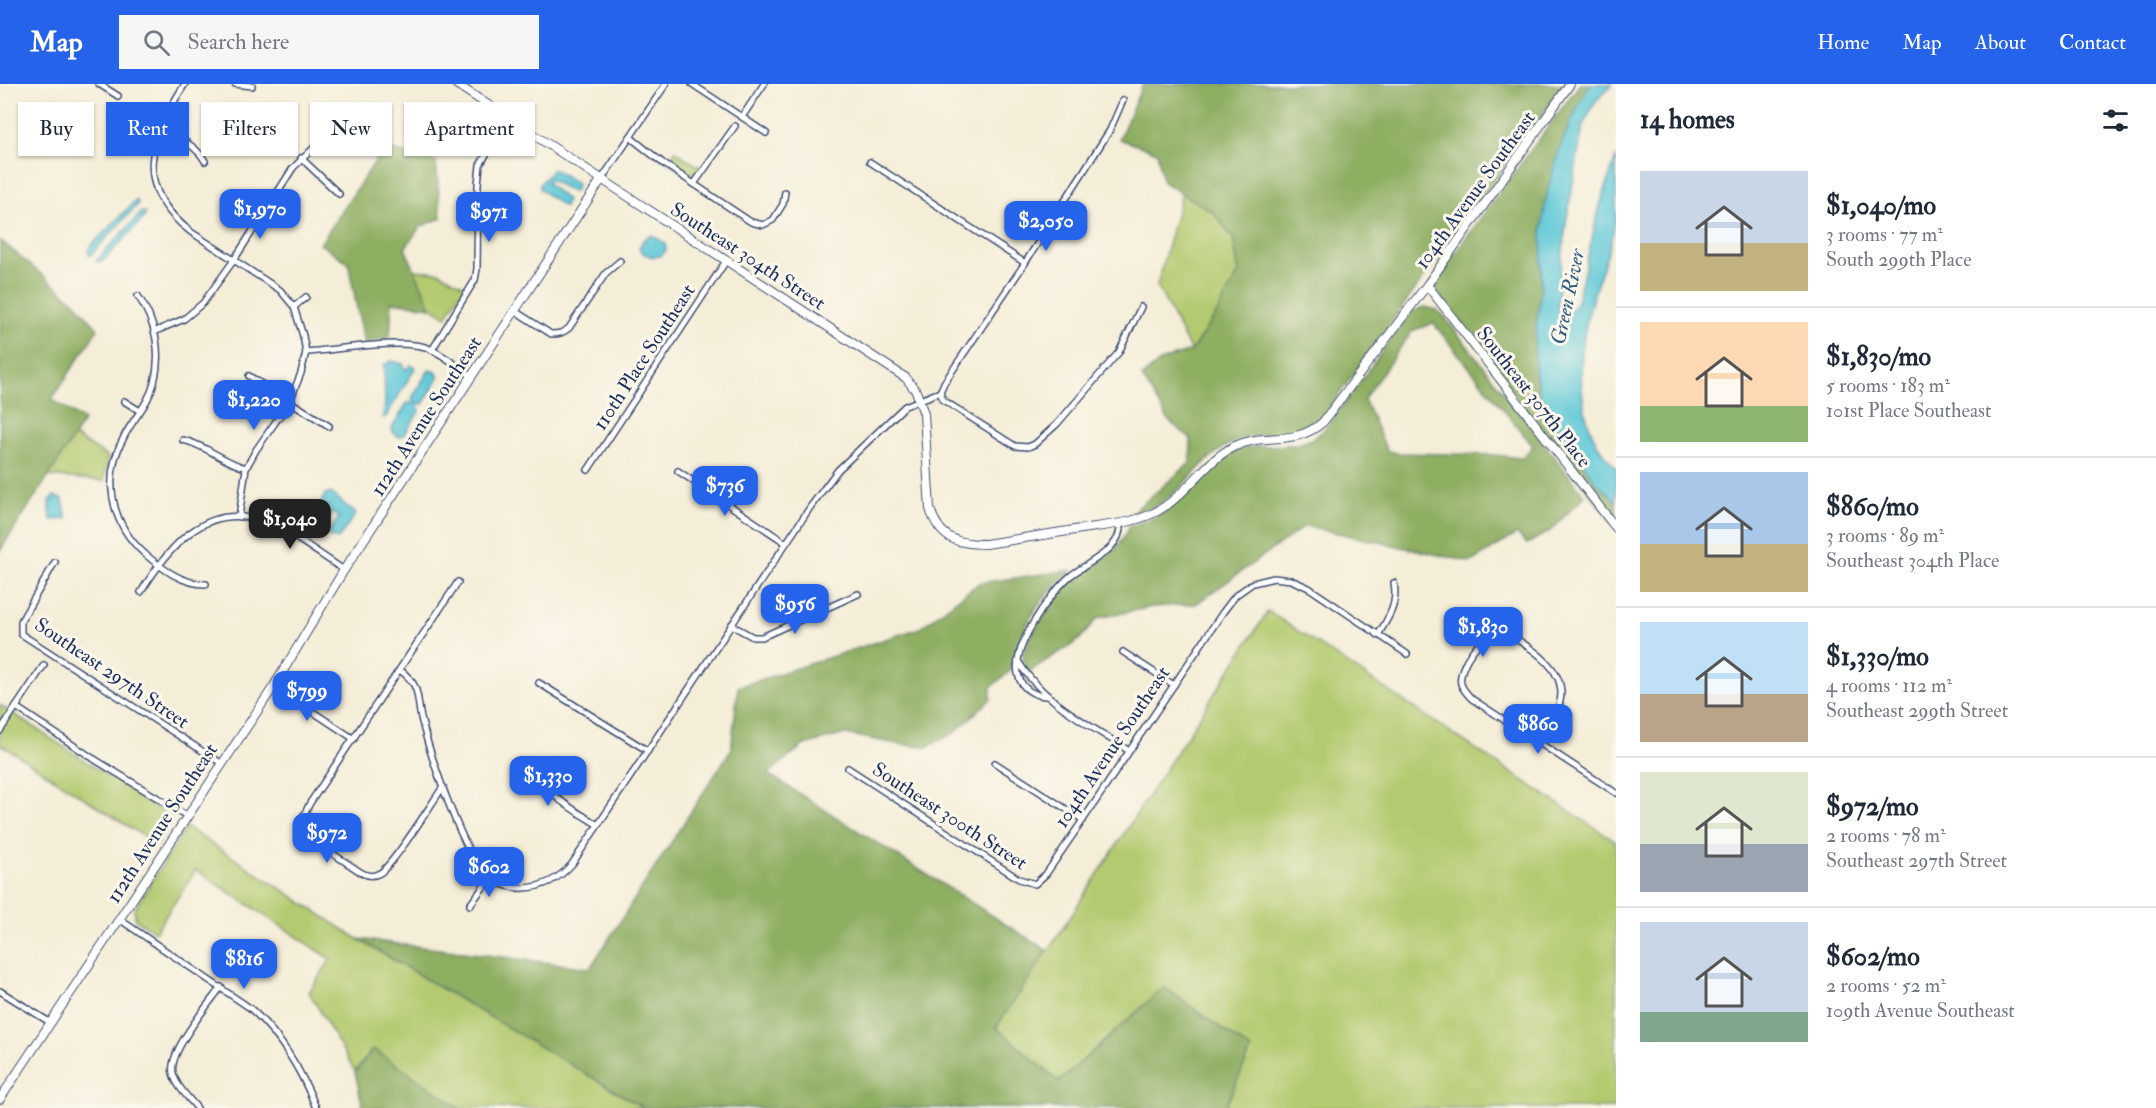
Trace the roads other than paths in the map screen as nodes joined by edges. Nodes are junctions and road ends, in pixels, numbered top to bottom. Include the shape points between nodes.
1 (99, 84) edge
2 (185, 84) edge
3 (235, 84) edge
4 (456, 84) edge
5 (666, 84) edge
6 (692, 84) edge
7 (764, 84) edge
8 (1570, 84) edge
9 (252, 86) dead end
10 (118, 96) dead end
11 (1123, 100) dead end
12 (175, 102) edge
13 (484, 102) edge
14 (742, 117) junction
15 (735, 126) dead end
16 (766, 133) dead end
17 (535, 136) edge
18 (630, 137) junction
19 (189, 143) edge
20 (310, 150) edge
21 (153, 156) edge
22 (485, 156) edge
23 (301, 158) junction
24 (205, 161) dead end
25 (870, 162) dead end
26 (601, 180) junction
27 (694, 184) junction
28 (785, 192) dead end
29 (339, 194) dead end
30 (234, 260) junction
31 (620, 261) dead end
32 (726, 261) junction
33 (1025, 263) junction
34 (1427, 285) junction
35 (138, 296) dead end
36 (306, 297) dead end
37 (294, 307) junction
38 (1141, 307) dead end
39 (515, 311) junction
40 (156, 331) junction
41 (432, 350) junction
42 (306, 352) junction
43 (249, 376) dead end
44 (472, 376) junction
45 (940, 392) junction
46 (920, 399) junction
47 (124, 401) dead end
48 (290, 401) junction
49 (140, 411) junction
50 (329, 426) dead end
51 (183, 441) dead end
52 (246, 468) junction
53 (588, 470) dead end
54 (678, 471) dead end
55 (239, 517) junction
56 (1120, 523) junction
57 (1616, 528) edge
58 (786, 543) junction
59 (55, 562) dead end
60 (158, 566) junction
61 (344, 570) junction
62 (458, 582) dead end
63 (1394, 583) dead end
64 (206, 584) dead end
65 (141, 592) dead end
66 (858, 594) dead end
67 (731, 625) junction
68 (1378, 635) junction
69 (1123, 652) dead end
70 (1407, 654) dead end
71 (1018, 661) junction
72 (44, 665) dead end
73 (400, 670) junction
74 (539, 683) dead end
75 (1174, 685) junction
76 (274, 686) junction
77 (1048, 696) junction
78 (16, 707) junction
79 (0, 731) edge
80 (354, 739) junction
81 (1540, 742) junction
82 (648, 751) junction
83 (1129, 751) junction
84 (528, 761) dead end
85 (995, 763) dead end
86 (221, 764) junction
87 (848, 768) dead end
88 (443, 787) junction
89 (1616, 793) edge
90 (187, 816) junction
91 (1083, 820) junction
92 (598, 825) junction
93 (489, 878) junction
94 (1038, 883) joint
95 (470, 905) dead end
96 (119, 919) junction
97 (220, 987) junction
98 (0, 991) edge
99 (51, 1023) junction
100 (0, 1099) edge
101 (197, 1108) edge
102 (315, 1108) edge

1 - 10 street
2 - 12 street
3 - 9 street
4 - 13 street, Southeast 304th Street
5 - 18 street, 112th Avenue Southeast
6 - 14 street
7 - 14 street
8 - 34 street, 104th Avenue Southeast
11 - 33 street via 1110,130
14 - 16 street
15 - 27 street
17 - 26 street, Southeast 304th Street
18 - 26 street, 112th Avenue Southeast
18 - 27 street
19 - 24 street
20 - 23 street
21 - 30 street via 152,175 161,200 177,222
22 - 41 street via 478,184 475,280
23 - 29 street
23 - 30 street
25 - 33 street
26 - 32 street, Southeast 304th Street
26 - 39 street, 112th Avenue Southeast
27 - 28 street via 751,222 763,225 777,216
30 - 37 street via 273,284
30 - 40 street via 195,311
31 - 39 street via 606,273 569,328 558,334 551,334
32 - 46 street, Southeast 304th Street via 900,374
32 - 53 street, 110th Place Southeast
33 - 45 street
34 - 56 street via 1313,431 1294,438 1261,439 1234,447 1164,508
34 - 57 street, Southeast 307th Place
35 - 40 street
36 - 37 street
37 - 42 street
38 - 45 street via 1119,352 1057,424 1028,447 1014,446 943,400
39 - 44 street, 112th Avenue Southeast
40 - 49 street via 156,372 150,395
41 - 42 street via 402,345
41 - 44 street
42 - 48 street
43 - 48 street
44 - 61 street, 112th Avenue Southeast
45 - 46 street
46 - 56 street via 930,509 934,523 949,537 968,544 986,544
46 - 58 street via 905,406 838,470
47 - 49 street
48 - 50 street
48 - 52 street
49 - 60 street via 117,451 112,496 126,534
51 - 52 street
52 - 55 street
54 - 58 street
55 - 60 street via 196,528
55 - 61 street via 272,525
56 - 71 street via 1121,531 1110,548 1068,578 1050,599 1024,642
58 - 67 street
59 - 86 street, Southeast 297th Street via 21,621 21,634
60 - 64 street via 185,580
60 - 65 street
61 - 76 street, 112th Avenue Southeast
62 - 73 street
63 - 68 street via 1393,609
66 - 67 street via 762,636 753,637
67 - 82 street
68 - 70 street
68 - 75 street, 104th Avenue Southeast via 1303,585 1291,580 1263,579 1236,595
69 - 75 street
71 - 77 street
71 - 77 street via 1021,682 1032,693
72 - 78 street
73 - 80 street
73 - 88 street via 415,684 421,718
74 - 82 street
75 - 83 street, 104th Avenue Southeast
76 - 80 street
76 - 86 street, 112th Avenue Southeast
77 - 83 street
78 - 79 street
78 - 90 street
80 - 88 street via 310,802 300,824 309,838 362,873 377,875 390,863
81 - 81 street via 1464,691 1461,678 1467,662 1478,645 1497,632 1505,633 1549,662 1560,688 1560,709
81 - 89 street
82 - 92 street
83 - 91 street, 104th Avenue Southeast
84 - 92 street via 554,797
85 - 91 street
86 - 90 street, 112th Avenue Southeast
87 - 94 street, Southeast 300th Street via 1019,879
88 - 93 street via 469,850
90 - 96 street, 112th Avenue Southeast
91 - 94 street, 104th Avenue Southeast
92 - 93 street via 563,874 544,884 517,889
93 - 95 street
96 - 97 street
96 - 99 street, 112th Avenue Southeast
97 - 101 street via 180,1045 172,1068
97 - 102 street via 266,1022 284,1044 300,1070
98 - 99 street
99 - 100 street, 112th Avenue Southeast

